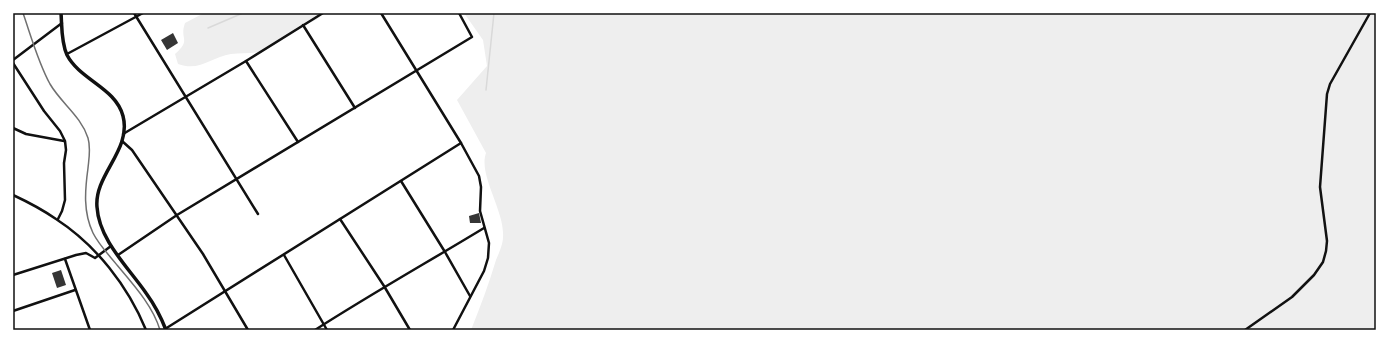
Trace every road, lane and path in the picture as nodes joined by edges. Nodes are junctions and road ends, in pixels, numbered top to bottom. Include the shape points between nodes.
1 (61, 13) edge
2 (134, 13) edge
3 (143, 13) edge
4 (323, 13) edge
5 (381, 13) edge
6 (459, 13) edge
7 (1370, 13) edge
8 (137, 17) junction
9 (62, 23) junction
10 (303, 25) junction
11 (67, 54) junction
12 (13, 60) edge
13 (246, 61) junction
14 (13, 63) edge
15 (416, 70) junction
16 (186, 97) junction
17 (355, 108) junction
18 (13, 128) edge
19 (123, 134) junction
20 (65, 141) junction
21 (122, 141) junction
22 (298, 142) junction
23 (461, 143) junction
24 (237, 180) junction
25 (400, 181) junction
26 (13, 195) edge
27 (258, 214) dead end
28 (177, 215) junction
29 (58, 219) junction
30 (340, 219) junction
31 (484, 228) junction
32 (111, 246) junction
33 (445, 252) junction
34 (118, 255) junction
35 (284, 255) junction
36 (99, 256) junction
37 (65, 259) junction
38 (13, 275) edge
39 (384, 286) junction
40 (76, 290) junction
41 (225, 292) junction
42 (470, 296) junction
43 (13, 311) edge
44 (324, 325) junction
45 (165, 329) edge
46 (90, 330) edge
47 (146, 330) edge
48 (248, 330) edge
49 (315, 330) edge
50 (327, 330) edge
51 (410, 330) edge
52 (453, 330) edge
53 (1245, 330) edge

1 - 9 main road
2 - 8 street
3 - 8 street
4 - 10 street
5 - 15 street
6 - 15 street via 472,37
7 - 53 street via 1330,84 1327,94 1320,187 1327,241 1322,262 1314,275 1292,296
8 - 11 street
8 - 16 street
9 - 11 main road via 63,43
9 - 12 street
10 - 13 street
10 - 17 street
11 - 19 main road via 76,68 111,96 119,106 123,117
13 - 16 street
13 - 22 street
14 - 20 street
15 - 17 street
15 - 23 street
16 - 19 street
16 - 24 street
17 - 22 street
18 - 20 street via 26,134
19 - 21 main road
20 - 29 street via 66,200
21 - 28 street via 132,150
21 - 32 main road via 98,192 96,208
22 - 24 street
23 - 25 street
23 - 31 street via 479,176 480,211
24 - 27 street
24 - 28 street
25 - 30 street
25 - 33 street
26 - 29 street
28 - 34 street
28 - 41 street
29 - 36 street
30 - 35 street
30 - 39 street
31 - 33 street
31 - 42 street via 489,243 488,258
32 - 34 main road
32 - 36 street
33 - 39 street
33 - 42 street
34 - 45 main road via 147,294
35 - 41 street
35 - 44 street
36 - 37 street via 94,258 84,253
36 - 47 street via 123,286
37 - 38 street
37 - 40 street
39 - 44 street
39 - 51 street
40 - 43 street
40 - 46 street
41 - 45 street
41 - 48 street
42 - 52 street
44 - 49 street
44 - 50 street

